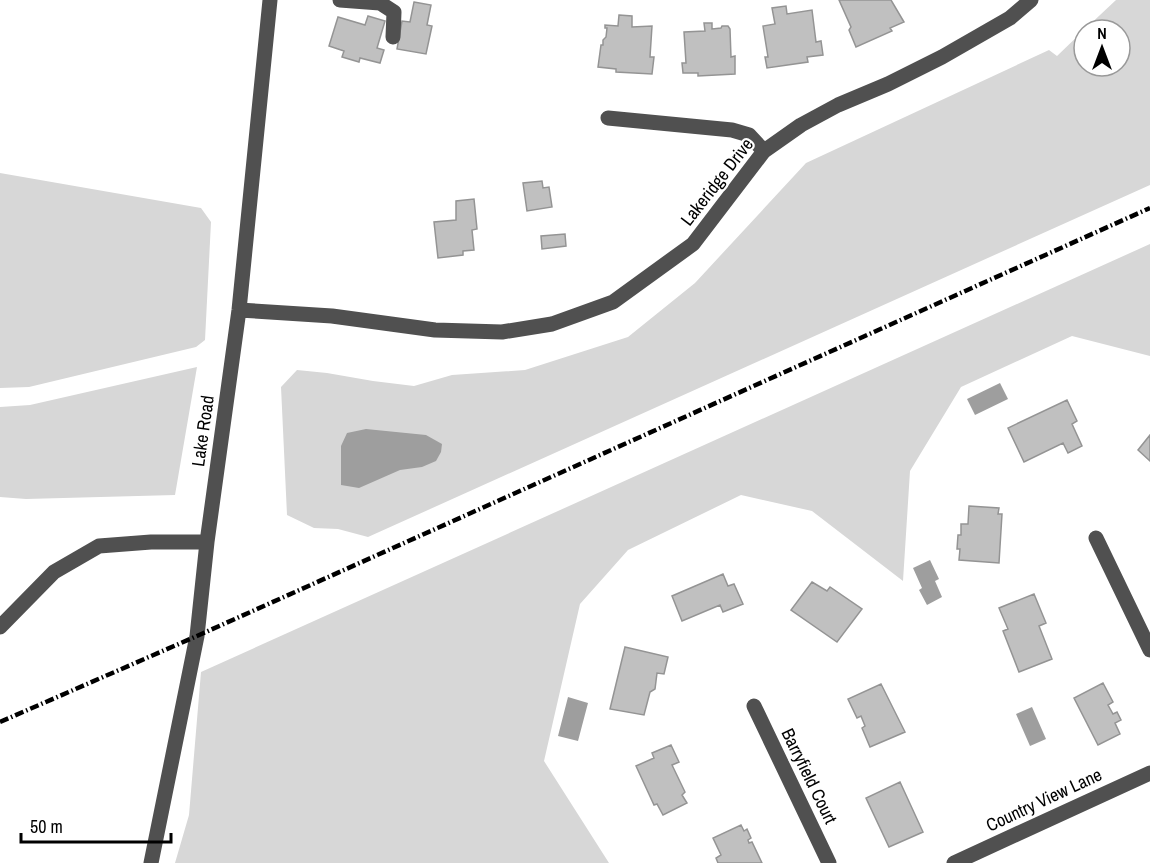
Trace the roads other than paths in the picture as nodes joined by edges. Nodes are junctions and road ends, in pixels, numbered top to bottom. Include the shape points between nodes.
1 (270, 0) edge
2 (340, 0) edge
3 (1031, 0) edge
4 (393, 37) dead end
5 (608, 118) dead end
6 (764, 151) junction
7 (239, 310) junction
8 (1096, 538) dead end
9 (207, 542) junction
10 (0, 627) edge
11 (1150, 650) edge
12 (754, 706) dead end
13 (1150, 773) edge
14 (152, 863) edge
15 (829, 863) edge
16 (954, 863) edge

1 - 7 street, Lake Road
2 - 4 street via 380,3 394,12
3 - 6 street, Lakeridge Drive via 1010,18 942,57 801,124
5 - 6 street via 732,130 749,135
6 - 7 street, Lakeridge Drive via 693,244 613,302 552,324 502,332 435,330 332,315
7 - 9 street, Lake Road
8 - 11 street
9 - 10 street via 99,546 54,572
9 - 14 street, Lake Road via 193,656
12 - 15 street, Barryfield Court
13 - 16 street, Country View Lane

